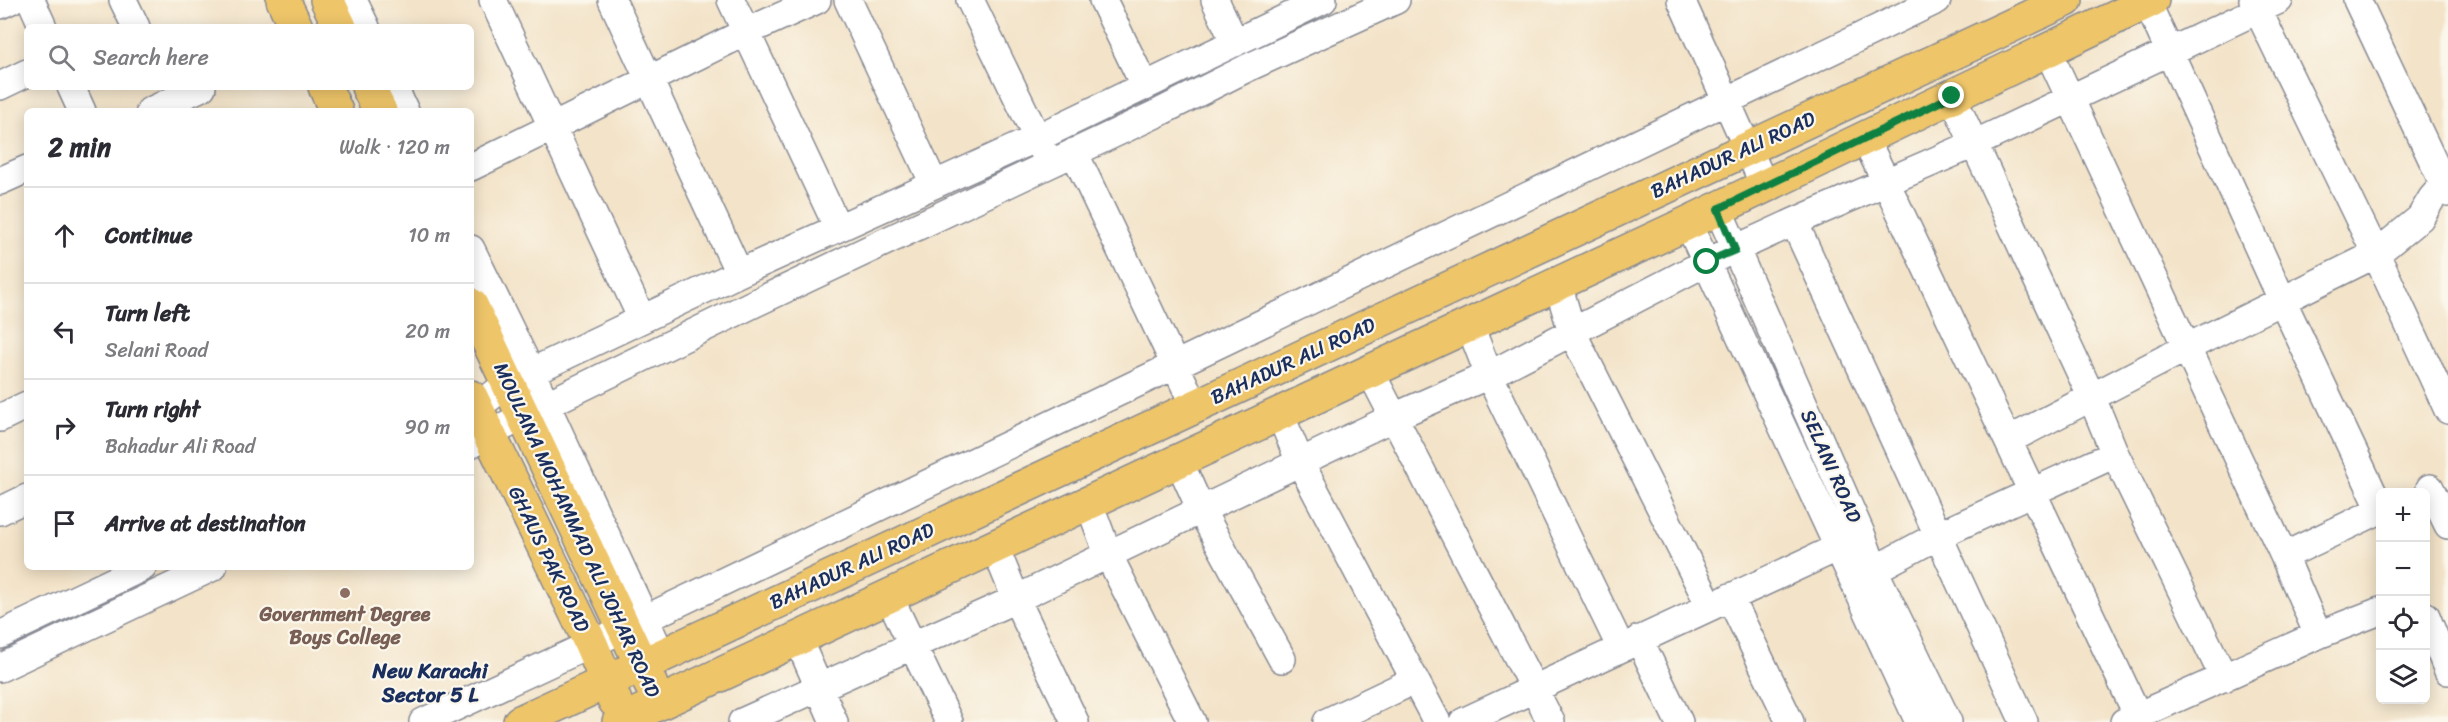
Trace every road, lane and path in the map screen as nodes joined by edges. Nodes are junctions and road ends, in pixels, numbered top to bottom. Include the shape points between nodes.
1 (11, 0) edge
2 (31, 0) edge
3 (123, 0) edge
4 (283, 0) edge
5 (493, 0) edge
6 (612, 0) edge
7 (731, 0) edge
8 (817, 0) edge
9 (848, 0) edge
10 (970, 0) edge
11 (1103, 0) edge
12 (1215, 0) edge
13 (1323, 0) edge
14 (1396, 0) edge
15 (1681, 0) edge
16 (1937, 0) edge
17 (2066, 0) edge
18 (2357, 0) edge
19 (2149, 1) edge
20 (2263, 3) edge
21 (0, 5) edge
22 (43, 24) edge
23 (135, 24) edge
24 (295, 24) edge
25 (746, 32) junction
26 (1235, 43) junction
27 (2047, 49) junction
28 (2168, 51) junction
29 (24, 74) edge
30 (649, 80) junction
31 (0, 86) edge
32 (1145, 87) junction
33 (72, 90) edge
34 (195, 90) edge
35 (326, 90) edge
36 (370, 90) edge
37 (395, 90) edge
38 (1952, 96) junction
39 (2071, 97) junction
40 (1726, 102) junction
41 (165, 103) edge
42 (81, 108) edge
43 (335, 108) edge
44 (378, 108) edge
45 (404, 108) edge
46 (553, 128) junction
47 (1037, 138) junction
48 (1865, 138) junction
49 (1974, 144) junction
50 (1748, 148) junction
51 (1074, 152) junction
52 (1049, 163) junction
53 (474, 167) edge
54 (24, 170) edge
55 (0, 181) edge
56 (1886, 183) junction
57 (934, 184) junction
58 (1765, 187) junction
59 (2447, 189) edge
60 (1718, 209) junction
61 (1794, 222) junction
62 (1688, 223) junction
63 (838, 228) junction
64 (1735, 250) junction
65 (2376, 254) junction
66 (474, 257) edge
67 (1707, 262) junction
68 (739, 273) junction
69 (1558, 284) junction
70 (2283, 302) junction
71 (474, 309) edge
72 (642, 320) junction
73 (1470, 326) junction
74 (1572, 332) junction
75 (2186, 348) junction
76 (1174, 364) junction
77 (1370, 371) junction
78 (1489, 375) junction
79 (520, 378) junction
80 (2092, 398) junction
81 (24, 406) edge
82 (1195, 407) junction
83 (535, 410) junction
84 (2448, 410) edge
85 (1280, 414) junction
86 (1395, 416) junction
87 (0, 418) edge
88 (476, 419) edge
89 (2009, 440) junction
90 (2115, 454) junction
91 (1179, 461) junction
92 (1300, 462) junction
93 (2432, 486) edge
94 (2032, 492) junction
95 (24, 499) edge
96 (2376, 500) edge
97 (1089, 503) junction
98 (1201, 510) junction
99 (0, 511) edge
100 (2376, 511) edge
101 (2448, 525) edge
102 (1939, 535) junction
103 (1850, 541) junction
104 (995, 547) junction
105 (1108, 554) junction
106 (2284, 556) junction
107 (137, 570) edge
108 (204, 570) edge
109 (1874, 570) junction
110 (889, 596) junction
111 (1016, 599) junction
112 (1720, 601) junction
113 (2376, 613) edge
114 (635, 623) junction
115 (2430, 626) edge
116 (0, 634) edge
117 (2318, 635) junction
118 (798, 639) junction
119 (591, 644) junction
120 (1630, 644) junction
121 (912, 645) junction
122 (1282, 658) dead end
123 (651, 660) junction
124 (0, 668) edge
125 (2448, 671) edge
126 (2224, 678) junction
127 (1415, 680) junction
128 (606, 681) junction
129 (1535, 688) junction
130 (818, 689) junction
131 (663, 712) edge
132 (2131, 719) edge
133 (622, 721) edge
134 (423, 722) edge
135 (519, 722) edge
136 (742, 722) edge
137 (834, 722) edge
138 (949, 722) edge
139 (1075, 722) edge
140 (1192, 722) edge
141 (1327, 722) edge
142 (1437, 722) edge
143 (1463, 722) edge
144 (1551, 722) edge
145 (1679, 722) edge
146 (1790, 722) edge
147 (1920, 722) edge
148 (1948, 722) edge
149 (2024, 722) edge

1 - 21 street
2 - 22 street
3 - 23 street
4 - 24 main road
5 - 46 street
6 - 30 street
7 - 25 street
8 - 25 street
9 - 57 street
10 - 47 street
11 - 32 street
12 - 26 street
13 - 26 street
14 - 51 street
15 - 40 street
16 - 40 street
17 - 50 main road, BAHADUR ALI ROAD
18 - 59 street
19 - 27 main road, BAHADUR ALI ROAD
19 - 28 street
20 - 28 street
20 - 65 street
25 - 30 street
25 - 63 street
26 - 32 street
27 - 38 main road, BAHADUR ALI ROAD
27 - 39 street
28 - 39 street
28 - 70 street
29 - 31 street
30 - 46 street
30 - 68 street
32 - 47 street
33 - 42 street
34 - 41 street
35 - 43 main road
36 - 44 main road
37 - 45 street
38 - 48 main road, BAHADUR ALI ROAD
38 - 49 street
39 - 49 street
39 - 75 street
40 - 50 street
40 - 76 street
46 - 53 street
46 - 72 street
47 - 52 street
47 - 57 street
48 - 56 street
48 - 58 main road, BAHADUR ALI ROAD
49 - 56 street
49 - 80 street
50 - 58 street
50 - 82 main road, BAHADUR ALI ROAD
51 - 52 street
51 - 76 street
52 - 83 street
54 - 55 street
56 - 61 street
56 - 89 street
57 - 63 street
58 - 60 main road, BAHADUR ALI ROAD
59 - 65 street via 2432,198 2420,218
60 - 62 main road, BAHADUR ALI ROAD
60 - 64 street, SELANI ROAD
61 - 64 street
61 - 102 street
62 - 67 street, SELANI ROAD
62 - 69 main road, BAHADUR ALI ROAD
63 - 68 street
64 - 67 street
64 - 103 street, SELANI ROAD
65 - 70 street
65 - 84 street
66 - 79 street
67 - 74 street
67 - 103 street, SELANI ROAD
68 - 72 street
69 - 73 main road, BAHADUR ALI ROAD
69 - 74 street
70 - 75 street
70 - 96 street
71 - 79 main road, MOULANA MOHAMMAD ALI JOHAR ROAD
72 - 79 street
73 - 77 main road, BAHADUR ALI ROAD
73 - 78 street
74 - 78 street
74 - 112 street
75 - 80 street
75 - 106 street
76 - 82 street
76 - 114 street
77 - 85 main road, BAHADUR ALI ROAD
77 - 86 street
78 - 86 street
78 - 120 street
79 - 83 main road, MOULANA MOHAMMAD ALI JOHAR ROAD
79 - 88 street
80 - 89 street
80 - 90 street
81 - 87 street
82 - 123 main road, BAHADUR ALI ROAD
83 - 88 street
83 - 114 main road, MOULANA MOHAMMAD ALI JOHAR ROAD
85 - 91 main road, BAHADUR ALI ROAD
85 - 92 street
86 - 92 street
86 - 129 street
88 - 119 main road, GHAUS PAK ROAD
89 - 94 street
90 - 94 street
90 - 126 street
91 - 97 main road, BAHADUR ALI ROAD
91 - 98 street
92 - 98 street
92 - 127 street
93 - 101 street
94 - 102 street
94 - 132 street
95 - 99 street
97 - 104 main road, BAHADUR ALI ROAD
97 - 105 street
98 - 105 street
98 - 122 street
100 - 106 street
102 - 109 street
102 - 149 street
103 - 109 street, SELANI ROAD
103 - 112 street
103 - 147 street, SELANI ROAD
104 - 110 main road, BAHADUR ALI ROAD
104 - 111 street
105 - 111 street
105 - 140 street
106 - 117 street
107 - 116 street
108 - 124 street
109 - 148 street, SELANI ROAD
110 - 118 main road, BAHADUR ALI ROAD
110 - 121 street
111 - 121 street
111 - 139 street
112 - 120 street
112 - 146 street
113 - 117 street
114 - 119 street
114 - 123 main road, MOULANA MOHAMMAD ALI JOHAR ROAD
115 - 125 street
117 - 126 street
118 - 130 street
118 - 131 main road, BAHADUR ALI ROAD
119 - 128 main road, GHAUS PAK ROAD
119 - 134 street
120 - 129 street
120 - 145 street
121 - 130 street
121 - 138 street
123 - 128 main road, BAHADUR ALI ROAD
123 - 131 main road, MOULANA MOHAMMAD ALI JOHAR ROAD
126 - 132 street
127 - 141 street
127 - 142 street
128 - 133 main road, GHAUS PAK ROAD
128 - 135 main road, BAHADUR ALI ROAD
129 - 143 street
129 - 144 street
130 - 136 street
130 - 137 street
131 - 133 main road, BAHADUR ALI ROAD

